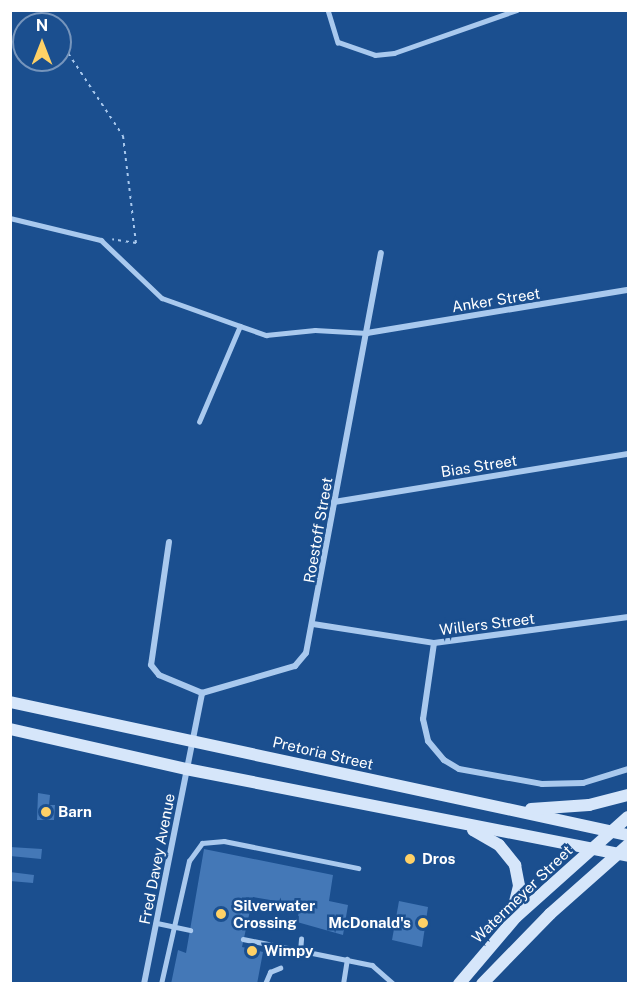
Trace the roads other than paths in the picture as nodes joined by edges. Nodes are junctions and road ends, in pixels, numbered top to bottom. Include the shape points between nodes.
1 (328, 10) edge
2 (517, 10) edge
3 (10, 218) edge
4 (381, 253) dead end
5 (628, 290) edge
6 (240, 326) junction
7 (367, 333) junction
8 (199, 422) dead end
9 (628, 454) edge
10 (334, 502) junction
11 (170, 542) dead end
12 (628, 616) edge
13 (314, 624) junction
14 (434, 642) junction
15 (202, 693) junction
16 (10, 702) edge
17 (10, 729) edge
18 (192, 738) junction
19 (186, 769) junction
20 (628, 770) edge
21 (628, 795) edge
22 (494, 807) junction
23 (628, 817) edge
24 (461, 824) junction
25 (612, 831) junction
26 (628, 835) edge
27 (628, 844) edge
28 (592, 848) junction
29 (623, 855) edge
30 (358, 868) dead end
31 (157, 923) junction
32 (172, 926) junction
33 (508, 926) junction
34 (190, 930) dead end
35 (243, 939) dead end
36 (301, 939) dead end
37 (300, 951) junction
38 (347, 959) junction
39 (279, 968) dead end
40 (459, 981) edge
41 (144, 984) edge
42 (161, 984) edge
43 (265, 984) edge
44 (343, 984) edge
45 (394, 984) edge
46 (482, 984) edge

1 - 2 lane via 338,42 375,55 394,53
3 - 6 lane via 101,240 162,298
4 - 7 street, Roestoff Street
5 - 7 street, Anker Street
6 - 7 lane via 266,335 315,330
6 - 8 lane
7 - 10 street, Roestoff Street
9 - 10 street, Bias Street
10 - 13 street, Roestoff Street
11 - 15 street via 152,665 159,675
12 - 14 street, Willers Street
13 - 14 street, Willers Street
13 - 15 street, Roestoff Street via 306,653 296,666
14 - 20 street via 423,719 429,741 444,760 459,770 542,784 583,783
15 - 18 street
16 - 18 main road, Pretoria Street
17 - 19 main road
18 - 19 street, Fred Davey Avenue
18 - 22 main road, Pretoria Street
19 - 24 main road
19 - 31 street, Fred Davey Avenue
21 - 22 main road via 560,809
22 - 25 main road, Pretoria Street
23 - 25 main road, Watermeyer Street
24 - 28 main road
24 - 33 main road via 499,845 515,865 518,894
25 - 26 main road, Pretoria Street
25 - 28 main road, Watermeyer Street
27 - 29 main road
28 - 29 main road
28 - 33 main road, Watermeyer Street
29 - 46 main road via 550,914
30 - 32 lane via 224,841 202,843 189,861
31 - 32 lane
31 - 41 street, Fred Davey Avenue
32 - 34 lane
32 - 42 lane
33 - 40 main road, Watermeyer Street
35 - 37 lane
36 - 37 lane
37 - 38 lane
38 - 44 lane
38 - 45 lane via 372,964
39 - 43 lane via 270,972

